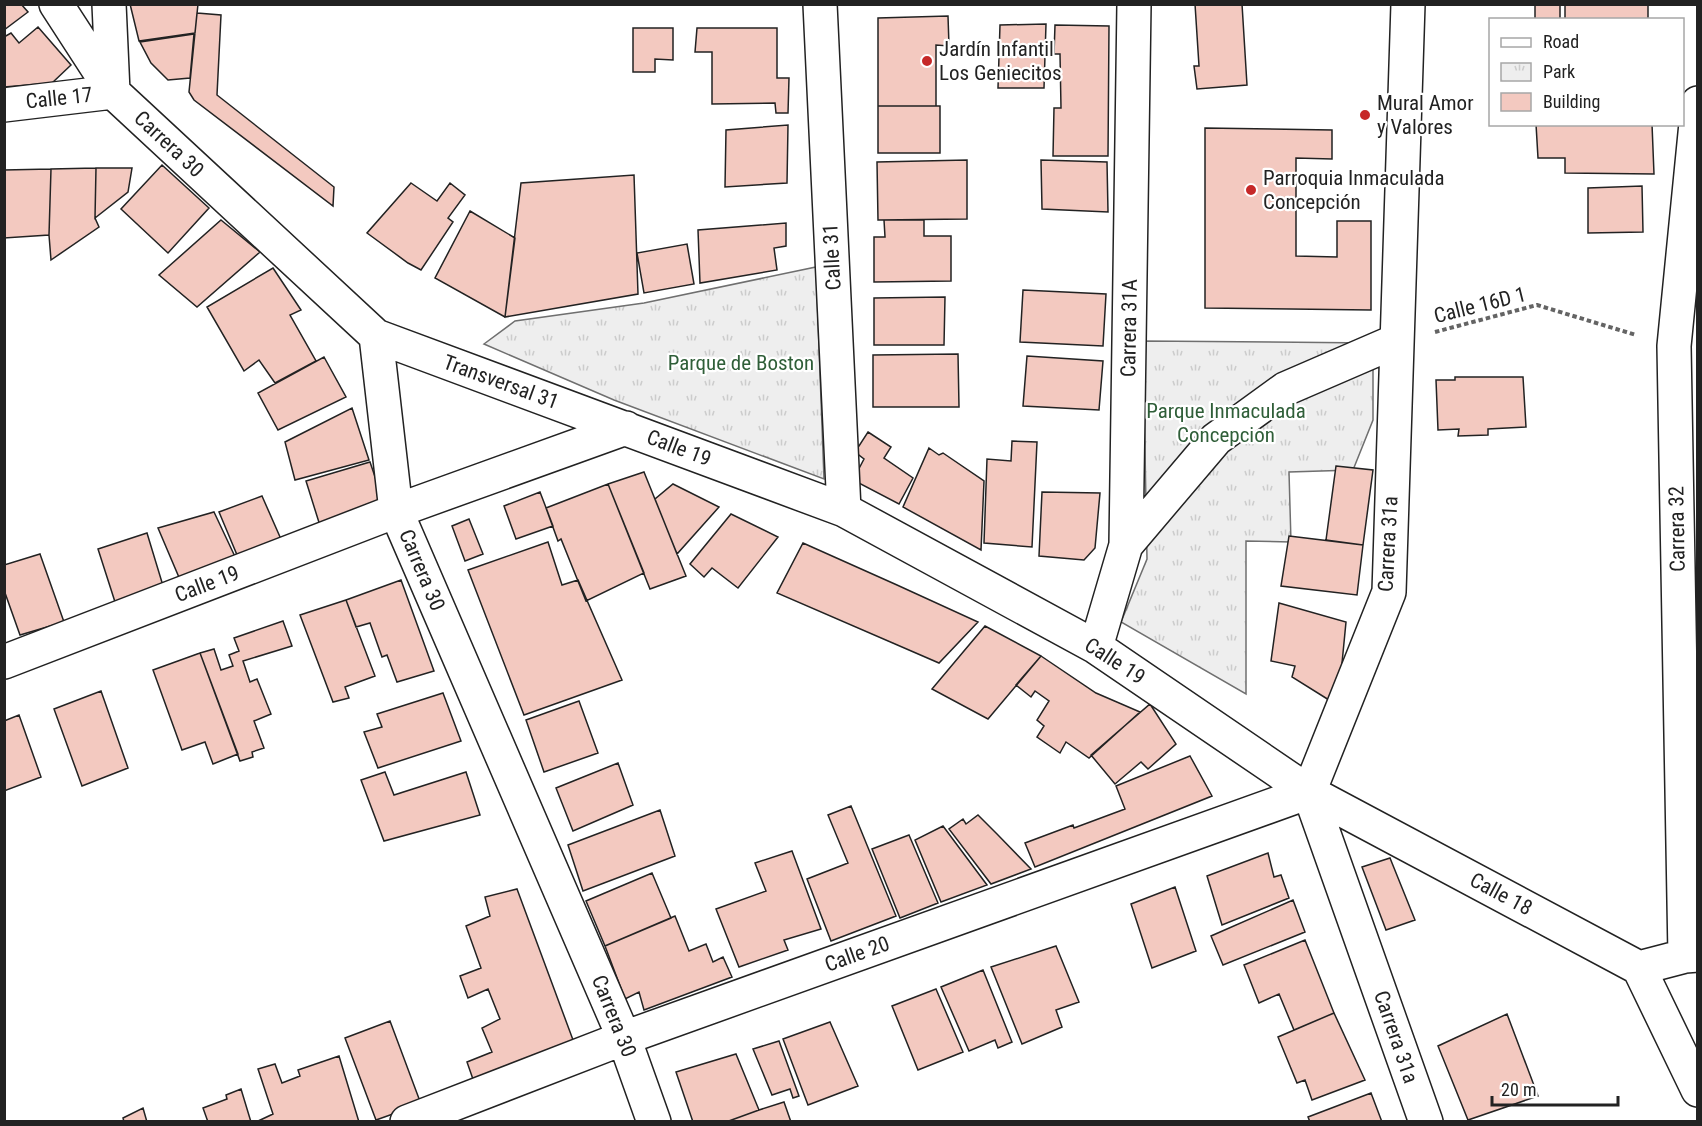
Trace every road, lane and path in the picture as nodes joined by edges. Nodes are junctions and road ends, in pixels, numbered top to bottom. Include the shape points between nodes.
1 (56, 4) edge
2 (109, 4) edge
3 (820, 4) edge
4 (1134, 4) edge
5 (1408, 4) edge
6 (113, 92) junction
7 (1698, 103) edge
8 (4, 105) edge
9 (376, 336) junction
10 (1396, 342) junction
11 (1674, 346) junction
12 (626, 428) junction
13 (844, 510) junction
14 (396, 511) junction
15 (1126, 545) junction
16 (1096, 647) junction
17 (4, 662) edge
18 (1310, 792) junction
19 (1691, 956) edge
20 (1639, 968) junction
21 (624, 1038) junction
22 (1698, 1090) edge
23 (407, 1122) edge
24 (654, 1122) edge
25 (1425, 1122) edge

1 - 6 street, Carrera 30
2 - 6 street
3 - 13 street, Calle 31
4 - 15 street, Carrera 31A
5 - 10 street, Carrera 31a
6 - 8 street, Calle 17
6 - 9 street, Carrera 30
7 - 11 street, Carrera 32
9 - 12 street, Transversal 31
9 - 14 street, Carrera 30
10 - 11 path, Calle 16D 1 via 1537,306
10 - 15 street via 1285,389 1216,439
10 - 18 street, Carrera 31a via 1389,592
11 - 19 street, Carrera 32
12 - 13 street, Calle 19
12 - 14 street, Calle 19
13 - 16 street, Calle 19
14 - 17 street, Calle 19
14 - 21 street, Carrera 30
15 - 16 street, Carrera 31A
16 - 18 street, Calle 19
18 - 20 street, Calle 18
18 - 21 street, Calle 20
18 - 25 street, Carrera 31a
19 - 20 street
20 - 22 street
21 - 23 street, Calle 20
21 - 24 street, Carrera 30

